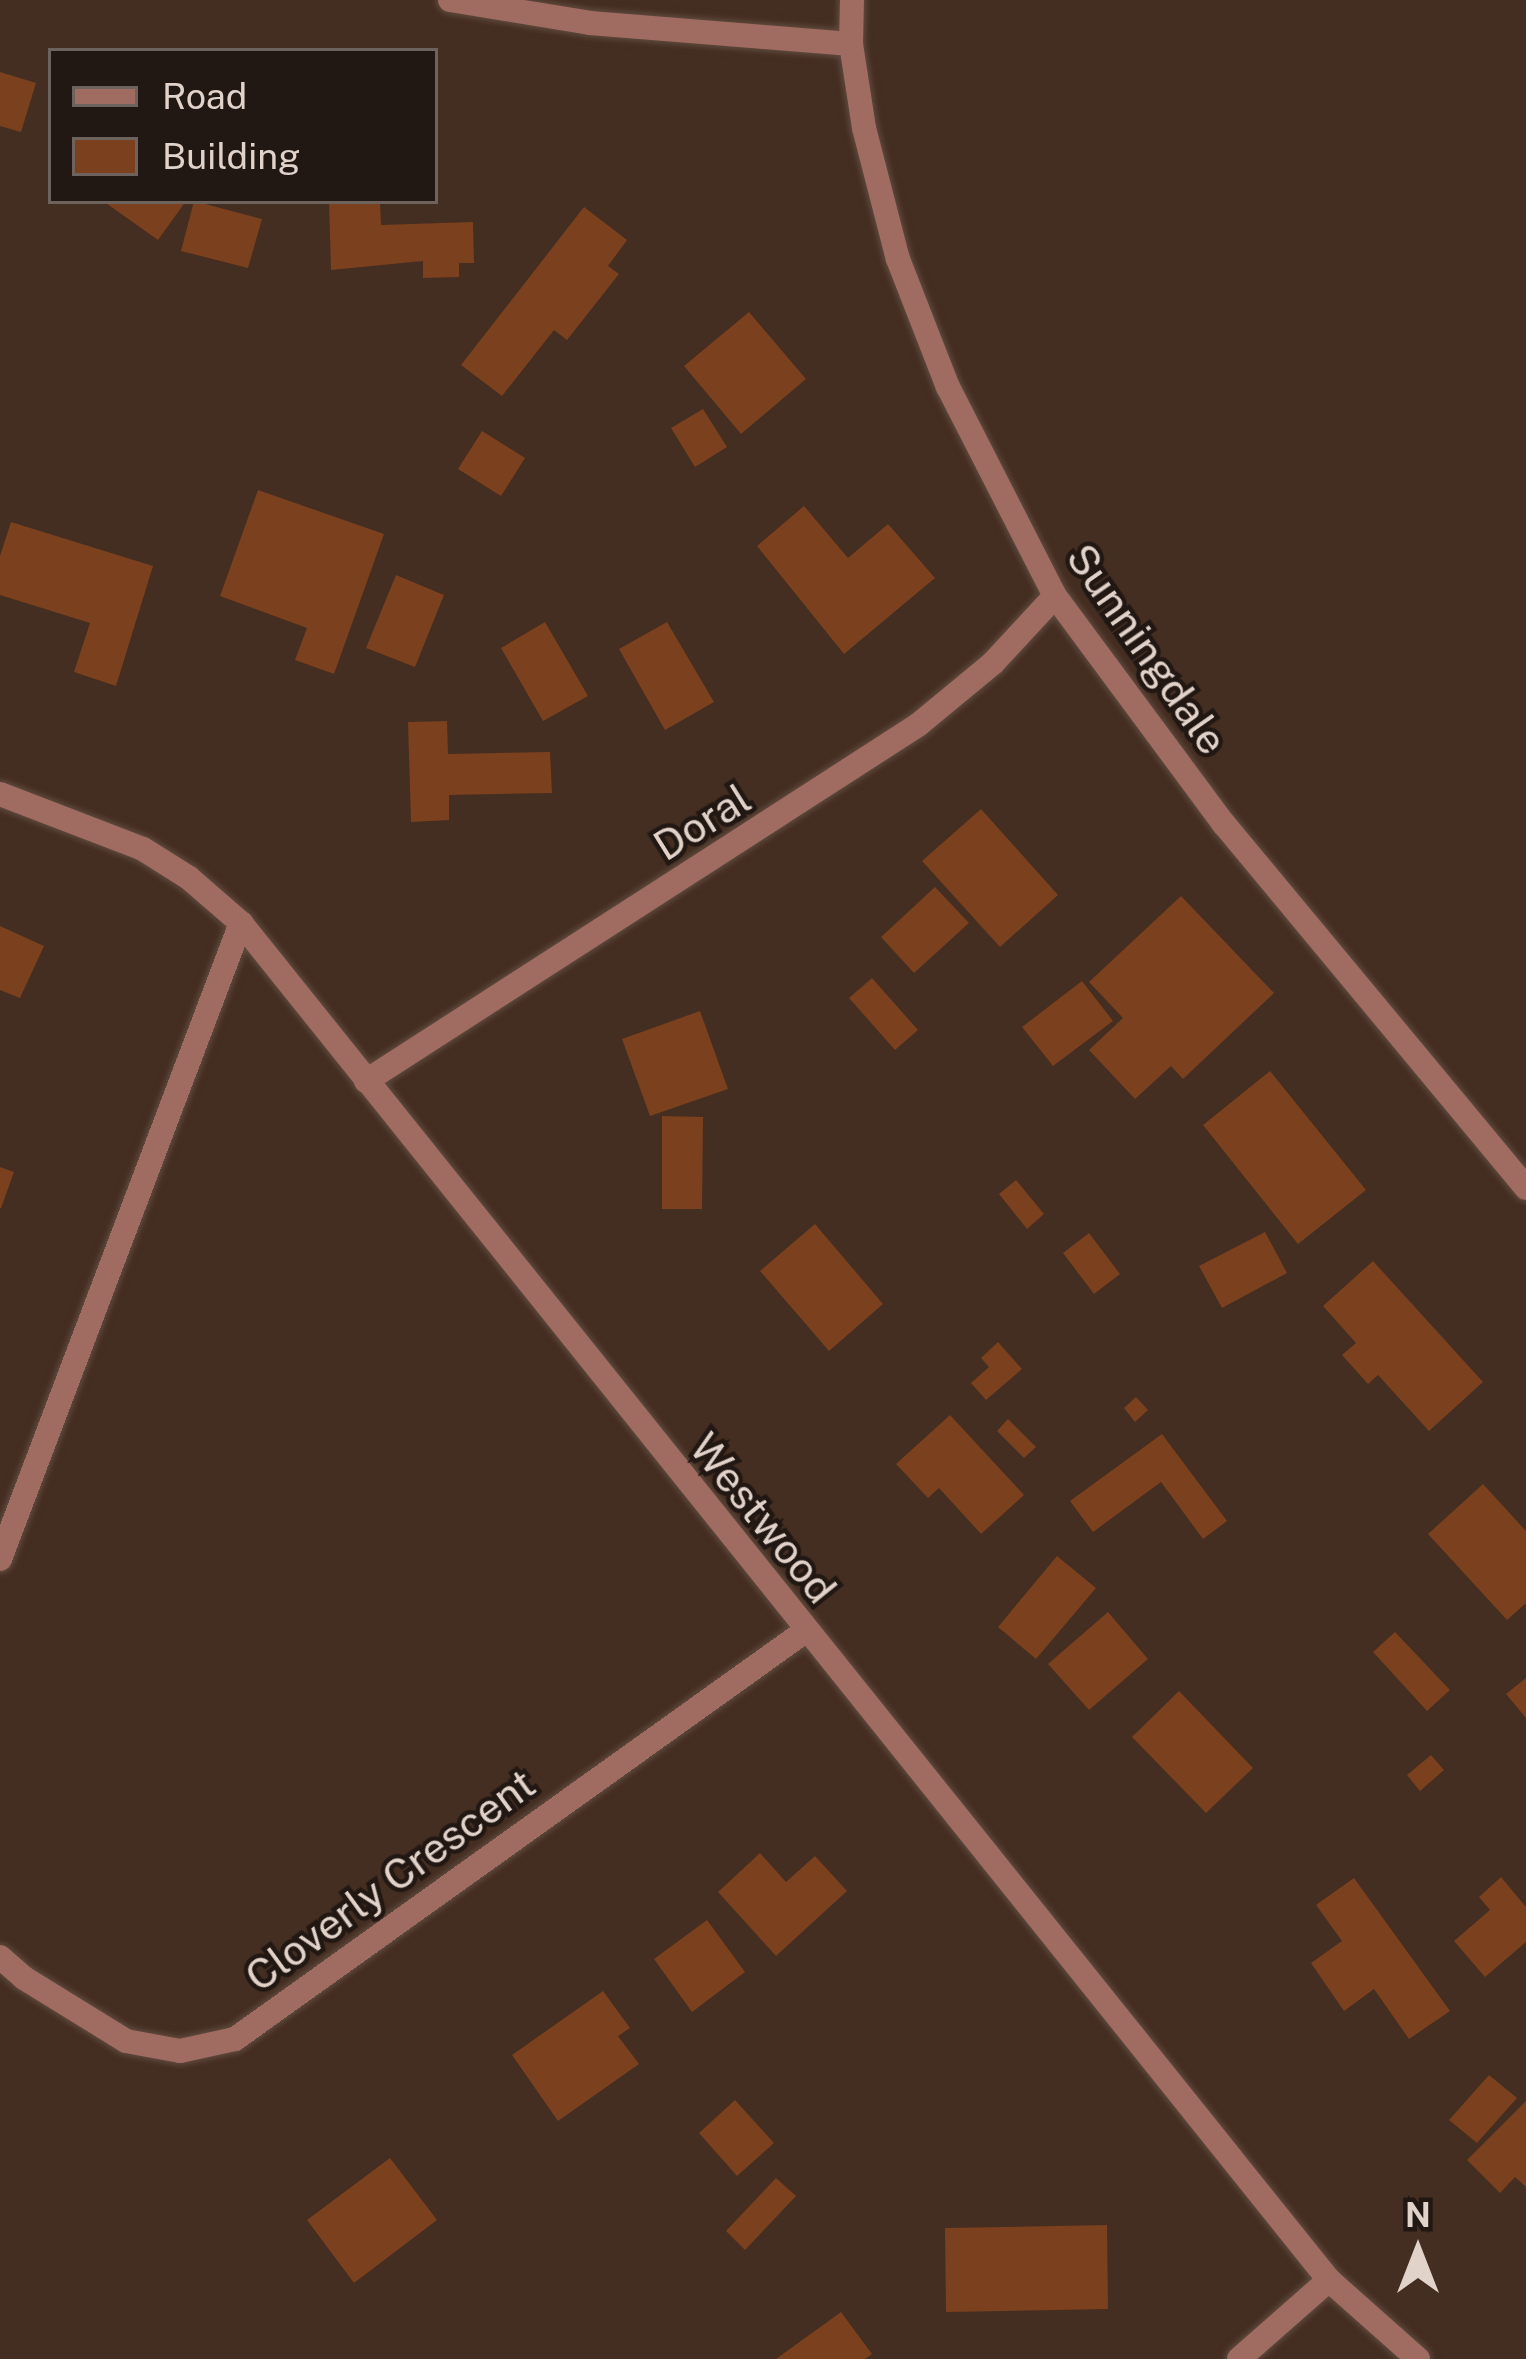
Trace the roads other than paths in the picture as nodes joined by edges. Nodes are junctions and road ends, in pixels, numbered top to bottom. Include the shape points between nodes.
1 (451, 0) edge
2 (852, 0) edge
3 (851, 44) junction
4 (1055, 596) junction
5 (0, 794) edge
6 (241, 923) junction
7 (366, 1081) junction
8 (1526, 1188) edge
9 (0, 1559) edge
10 (804, 1632) junction
11 (0, 1957) edge
12 (1329, 2280) junction
13 (1239, 2359) edge
14 (1418, 2359) edge

1 - 3 street via 590,23
2 - 3 street, Sunningdale
3 - 4 street, Sunningdale via 898,259 948,387
4 - 7 street, Doral via 919,725
4 - 8 street, Sunningdale via 1224,824
5 - 6 street, Westwood via 143,849
6 - 7 street, Westwood
6 - 9 street
7 - 10 street, Westwood
10 - 11 street, Cloverly Crescent via 236,2039 180,2051 126,2041
10 - 12 street, Westwood
12 - 13 street
12 - 14 street, Westwood

